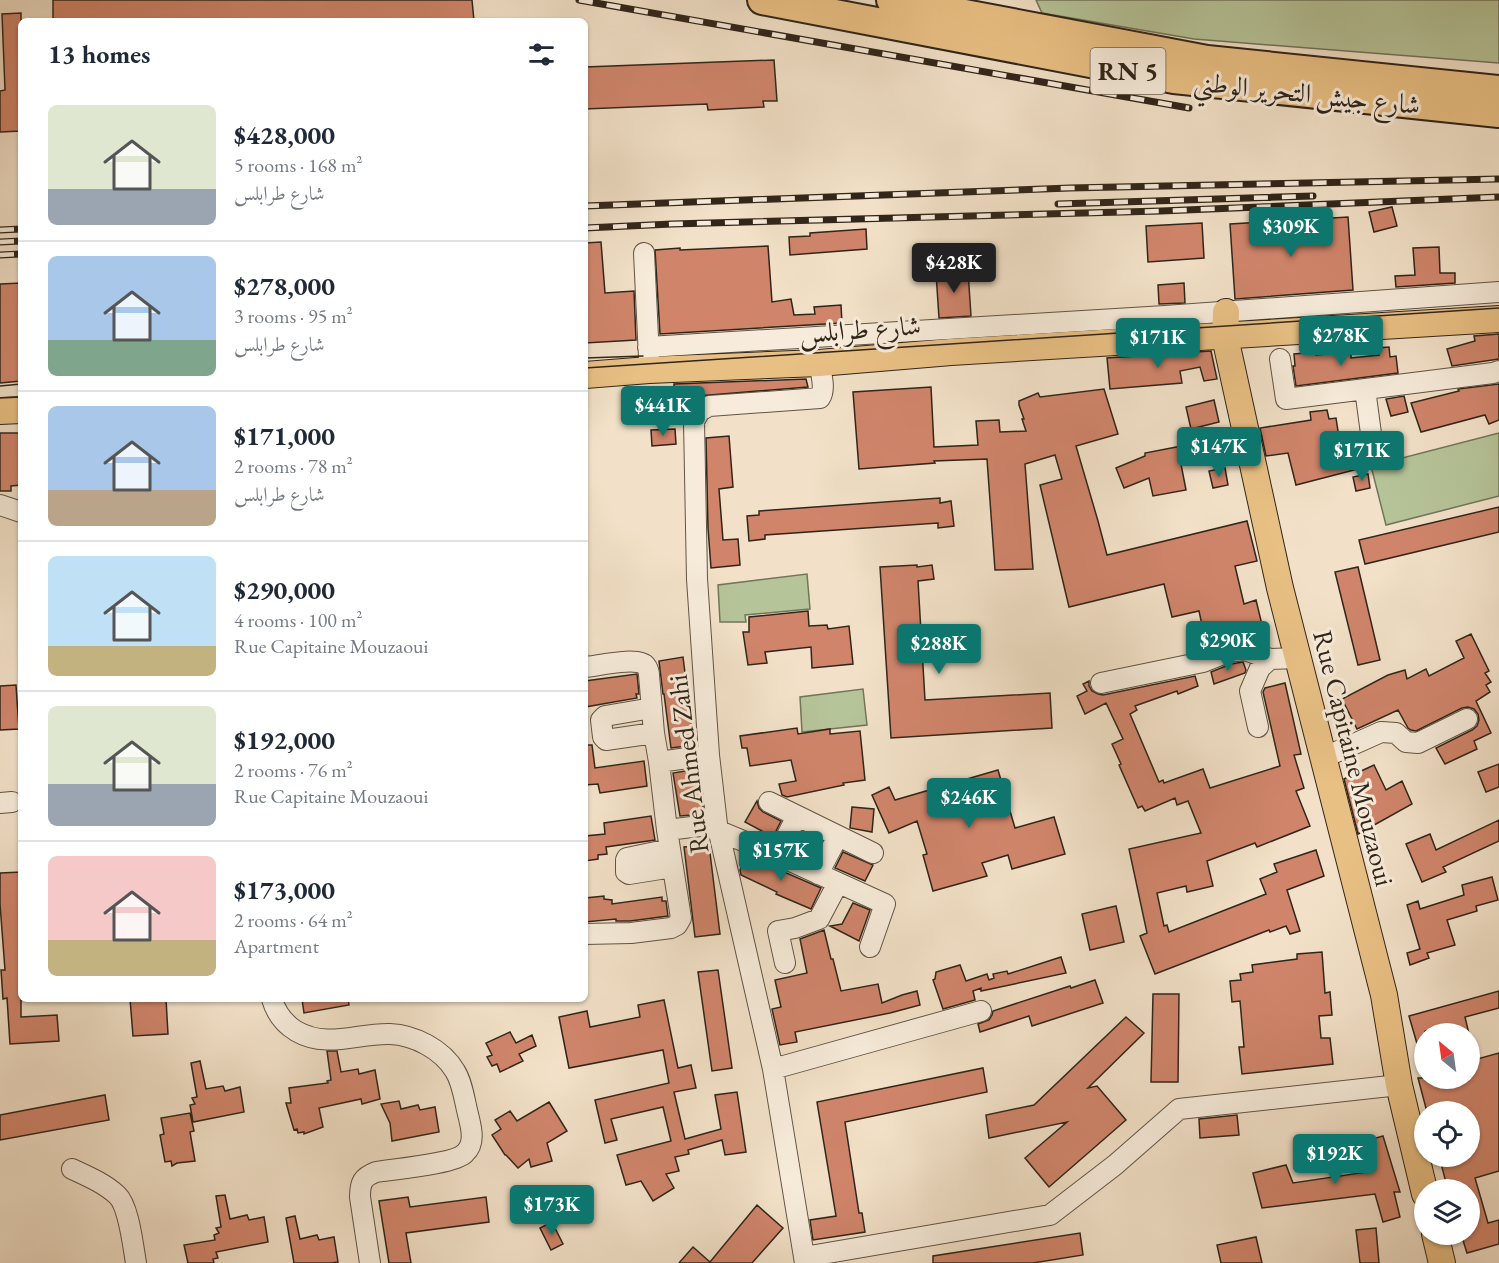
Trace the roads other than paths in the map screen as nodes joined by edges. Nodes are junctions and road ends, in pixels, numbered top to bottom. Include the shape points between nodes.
1 (762, 0) edge
2 (891, 0) edge
3 (1499, 90) edge
4 (1499, 112) edge
5 (644, 253) dead end
6 (1499, 292) edge
7 (1499, 319) edge
8 (1226, 324) junction
9 (649, 358) junction
10 (1280, 359) dead end
11 (819, 363) junction
12 (1499, 371) edge
13 (588, 374) edge
14 (1365, 389) junction
15 (18, 410) edge
16 (0, 411) edge
17 (1372, 441) dead end
18 (0, 505) edge
19 (18, 511) edge
20 (1298, 658) junction
21 (1270, 659) junction
22 (588, 667) edge
23 (1101, 684) dead end
24 (652, 708) junction
25 (1467, 719) dead end
26 (1258, 727) dead end
27 (654, 733) junction
28 (709, 755) junction
29 (1323, 758) junction
30 (659, 762) junction
31 (769, 802) dead end
32 (797, 816) junction
33 (718, 827) junction
34 (838, 836) junction
35 (670, 848) junction
36 (873, 853) dead end
37 (777, 855) junction
38 (818, 874) junction
39 (838, 883) junction
40 (588, 934) edge
41 (870, 947) dead end
42 (785, 963) dead end
43 (273, 1002) edge
44 (981, 1011) dead end
45 (773, 1069) junction
46 (1399, 1085) junction
47 (72, 1169) dead end
48 (1421, 1179) edge
49 (1438, 1245) edge
50 (805, 1260) edge
51 (136, 1263) edge
52 (369, 1263) edge
53 (1442, 1263) edge

1 - 4 highway, شارع جيش التحرير الوطني / RN 5 via 1174,79
2 - 3 highway, شارع جيش التحرير الوطني / RN 5 via 1207,60
5 - 9 street
6 - 8 street
7 - 8 main road, شارع طرابلس
8 - 9 street
8 - 11 main road, شارع طرابلس
8 - 20 main road, Rue Capitaine Mouzaoui
9 - 11 main road, شارع طرابلس
9 - 13 main road, شارع طرابلس
10 - 14 street via 1286,399
11 - 28 street, Rue Ahmed Zahi via 823,386 820,398 709,406 694,421 697,579
12 - 14 street
14 - 17 street
15 - 16 main road
18 - 19 street
20 - 21 street
20 - 29 main road, Rue Capitaine Mouzaoui
21 - 23 street via 1245,650 1228,652 1203,662
21 - 26 street via 1260,668 1250,691
22 - 24 street via 640,662 647,667
24 - 27 street
24 - 27 street via 605,716 603,737 606,740
25 - 29 street via 1418,743 1406,742 1396,733 1381,732
27 - 30 street
28 - 30 street
28 - 33 street, Rue Ahmed Zahi
29 - 46 main road, Rue Capitaine Mouzaoui via 1384,995
30 - 35 street
31 - 32 street
32 - 34 street
32 - 37 street
33 - 35 street
33 - 37 street
33 - 45 street, Rue Ahmed Zahi
34 - 36 street
34 - 38 street
35 - 40 street via 681,918 677,925 631,933
37 - 38 street
38 - 39 street
39 - 41 street via 885,904
39 - 42 street via 819,919 778,931
43 - 52 street via 285,1025 305,1036 326,1040 389,1034 429,1046 443,1056 461,1084 472,1135 464,1155 376,1172 363,1180 360,1197
44 - 45 street
45 - 50 street, Rue Ahmed Zahi
46 - 48 main road, Rue Capitaine Mouzaoui
46 - 50 street via 1179,1109 1050,1215
47 - 51 street via 119,1196 125,1206
49 - 53 main road

